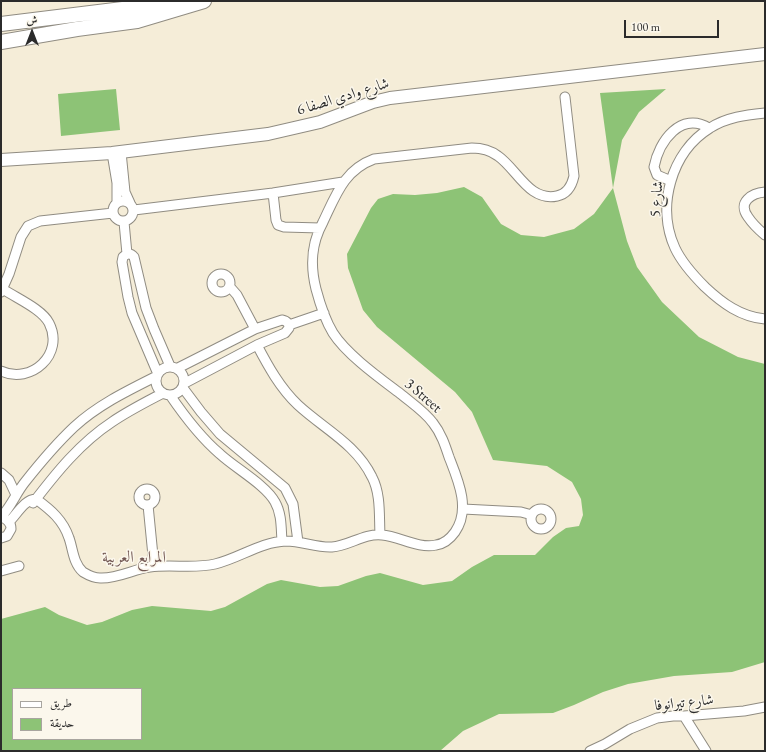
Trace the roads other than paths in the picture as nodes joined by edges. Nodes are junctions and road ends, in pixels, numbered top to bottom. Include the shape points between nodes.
1 (186, 1) edge
2 (204, 1) edge
3 (1, 24) edge
4 (1, 42) edge
5 (765, 54) edge
6 (565, 97) dead end
7 (765, 113) edge
8 (709, 128) junction
9 (116, 152) junction
10 (1, 160) edge
11 (671, 181) junction
12 (343, 182) junction
13 (121, 189) junction
14 (765, 192) edge
15 (273, 194) junction
16 (117, 203) junction
17 (132, 206) junction
18 (113, 213) junction
19 (124, 222) junction
20 (320, 228) junction
21 (765, 235) edge
22 (127, 254) junction
23 (230, 287) dead end
24 (2, 291) edge
25 (324, 313) junction
26 (765, 319) edge
27 (289, 325) junction
28 (255, 329) junction
29 (257, 345) junction
30 (174, 367) junction
31 (1, 371) edge
32 (157, 375) junction
33 (184, 385) junction
34 (167, 394) junction
35 (1, 473) edge
36 (9, 480) junction
37 (25, 482) junction
38 (16, 496) junction
39 (36, 499) junction
40 (148, 505) dead end
41 (463, 510) junction
42 (532, 515) dead end
43 (7, 522) edge
44 (380, 534) junction
45 (1, 538) edge
46 (282, 542) junction
47 (298, 542) junction
48 (19, 566) dead end
49 (154, 566) junction
50 (1, 571) edge
51 (765, 707) edge
52 (684, 716) junction
53 (607, 748) edge
54 (590, 751) edge
55 (706, 751) edge

1 - 3 highway
2 - 4 highway via 133,22
5 - 9 main road, شارع وادي الصفا 6 via 390,98 285,131
6 - 12 street, 3 Street via 574,176 568,190 561,195 545,197 537,194 499,156 481,148 374,159 356,168
7 - 8 street, شارع 5 via 731,118
8 - 11 street, شارع 5 via 686,151
8 - 11 street via 689,123 674,130 666,138 654,167 657,175
9 - 10 main road, شارع وادي الصفا 6
9 - 13 street via 116,178
11 - 26 street, شارع 5 via 667,204 669,228 676,250 683,261 724,303 745,315
12 - 15 street
12 - 20 street, 3 Street
13 - 16 street
13 - 17 street
14 - 21 street via 752,195 745,204 747,216
15 - 17 street
15 - 20 street via 278,225
16 - 17 street via 123,201
16 - 18 street
17 - 19 street via 134,213
18 - 19 street
18 - 24 street via 40,221 28,226 21,237
19 - 22 street
20 - 25 street, 3 Street via 313,246 312,265
22 - 30 street via 134,257 146,308
22 - 32 street via 122,262 129,301
23 - 28 street
24 - 31 street via 42,314 53,334 48,357 41,366 19,375
25 - 27 street
25 - 41 street, 3 Street via 333,332 346,349 426,414 435,425 456,474
27 - 28 street via 282,320
27 - 29 street via 285,332
28 - 30 street
29 - 33 street
29 - 44 street via 276,379 291,398 342,439 361,459 376,486
30 - 32 street via 163,368
30 - 33 street via 183,375
32 - 34 street via 157,387
32 - 37 street via 112,399 87,416 63,437
33 - 34 street via 175,394
33 - 47 street via 201,412 220,434 285,488 293,504
34 - 39 street via 124,414 99,431 67,462
34 - 46 street via 209,444 270,495 278,508
35 - 36 street
36 - 37 street
36 - 38 street
37 - 38 street
38 - 43 street
39 - 43 street via 27,502
39 - 49 street, 3 Street via 60,519 69,537 76,562 88,575 108,577
40 - 49 street
41 - 42 street via 520,512
41 - 44 street, 3 Street via 456,530 442,544 428,546
43 - 45 street via 9,534
44 - 47 street, 3 Street via 332,547
46 - 47 street, 3 Street
46 - 49 street, 3 Street via 262,545 241,556 213,565
48 - 50 street
51 - 52 street, شارع تيرانوفا
52 - 53 street, شارع تيرانوفا via 657,718 643,723 630,729
52 - 55 street
53 - 54 street, شارع تيرانوفا

